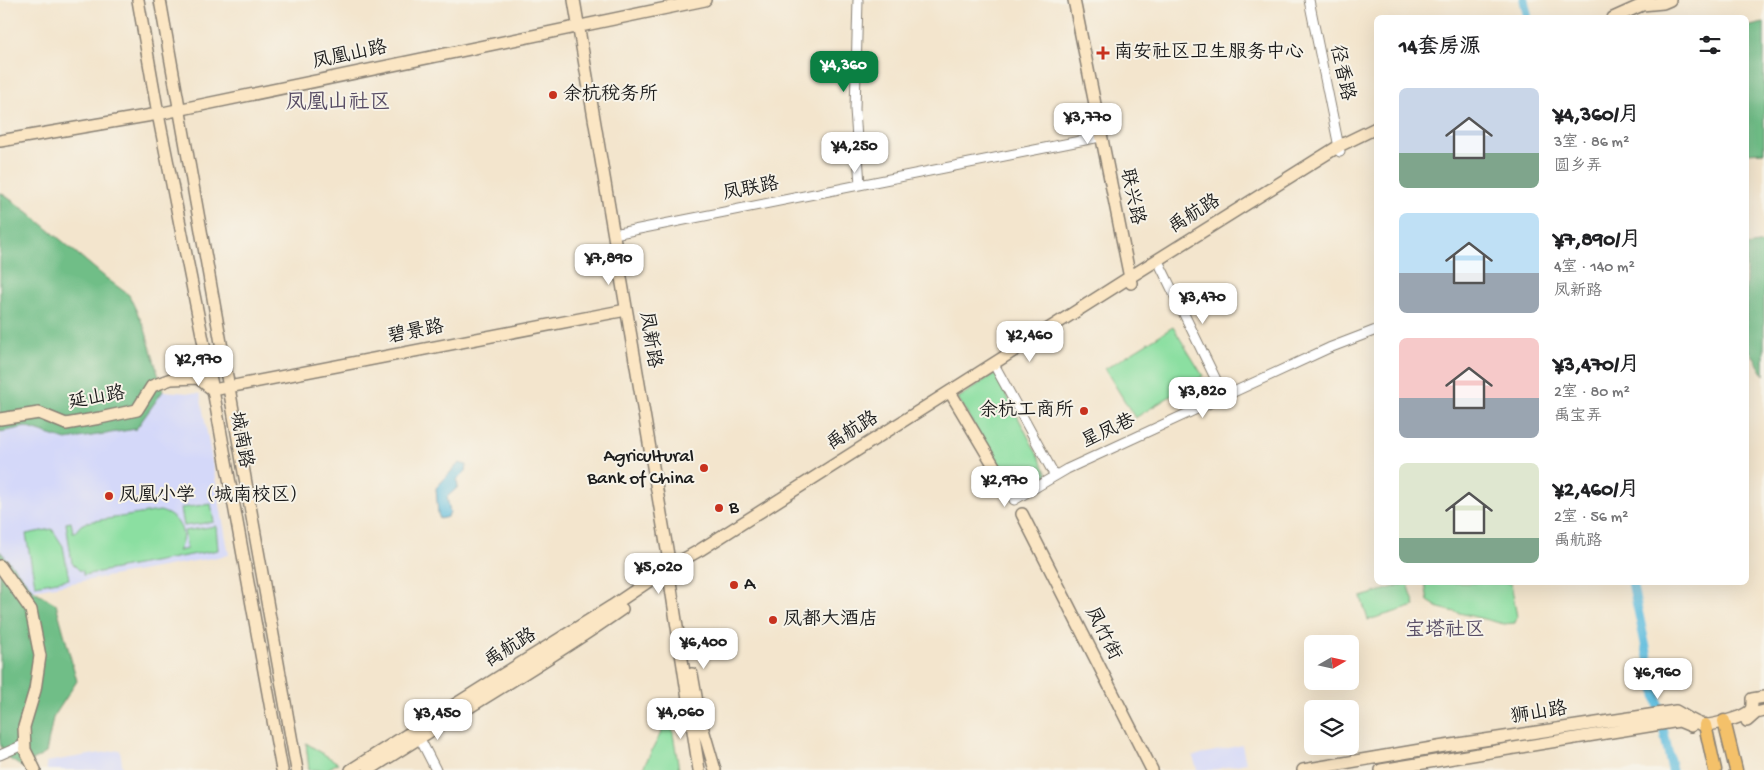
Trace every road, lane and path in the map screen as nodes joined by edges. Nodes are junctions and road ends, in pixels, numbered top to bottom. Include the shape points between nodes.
1 (138, 0) edge
2 (160, 0) edge
3 (574, 0) edge
4 (705, 0) edge
5 (858, 0) edge
6 (1074, 0) edge
7 (1309, 0) edge
8 (1649, 0) edge
9 (1670, 0) edge
10 (1613, 15) edge
11 (1620, 15) edge
12 (579, 27) junction
13 (180, 109) junction
14 (158, 114) junction
15 (1374, 129) edge
16 (1374, 135) edge
17 (1100, 137) junction
18 (0, 141) edge
19 (1340, 149) junction
20 (860, 185) junction
21 (614, 234) junction
22 (1160, 265) junction
23 (1130, 280) junction
24 (626, 310) junction
25 (1374, 331) edge
26 (996, 368) junction
27 (230, 387) junction
28 (213, 390) junction
29 (1224, 396) junction
30 (953, 397) junction
31 (0, 419) edge
32 (1055, 476) junction
33 (1012, 495) junction
34 (1022, 514) joint
35 (0, 566) edge
36 (671, 571) junction
37 (1764, 697) edge
38 (1764, 711) edge
39 (1644, 721) junction
40 (1725, 724) junction
41 (1706, 729) junction
42 (417, 733) junction
43 (25, 744) junction
44 (0, 755) edge
45 (35, 770) edge
46 (282, 770) edge
47 (298, 770) edge
48 (351, 770) edge
49 (369, 770) edge
50 (436, 770) edge
51 (699, 770) edge
52 (715, 770) edge
53 (1152, 770) edge
54 (1303, 770) edge
55 (1382, 770) edge
56 (1715, 770) edge
57 (1736, 770) edge

1 - 14 main road, 城南路
2 - 13 main road, 城南路
3 - 12 main road, 凤新路
4 - 12 main road, 凤凰山路
5 - 20 street via 856,109
6 - 17 main road, 联兴路
7 - 19 street, 径香路
8 - 10 main road
9 - 11 main road via 1642,5
12 - 13 main road, 凤凰山路
12 - 21 main road, 凤新路
13 - 14 main road, 凤凰山路
13 - 27 main road, 城南路
14 - 18 main road, 凤凰山路
14 - 28 main road, 城南路
15 - 19 main road, 禹航路
16 - 19 main road, 禹航路
17 - 20 street, 凤联路
17 - 23 main road, 联兴路
19 - 22 main road, 禹航路
19 - 23 main road, 禹航路
20 - 21 street, 凤联路
21 - 24 main road, 凤新路
22 - 23 main road, 禹航路
22 - 29 street
23 - 26 main road, 禹航路
23 - 36 main road, 禹航路
24 - 27 main road, 碧景路
24 - 36 main road, 凤新路
25 - 29 street, 星凤巷
26 - 30 main road, 禹航路
26 - 32 street
27 - 28 main road, 碧景路
27 - 47 main road, 城南路
28 - 31 main road, 延山路 via 198,378 171,379 152,386 137,410 66,424 39,413
28 - 46 main road, 城南路
29 - 32 street, 星凤巷
30 - 33 main road
30 - 36 main road, 禹航路 via 704,555
32 - 33 street, 星凤巷 via 1024,496
33 - 34 street
34 - 53 main road, 凤竹街
35 - 43 main road via 31,610 40,656 35,690 24,727
36 - 42 main road, 禹航路
36 - 51 main road, 凤新路
36 - 52 main road, 凤新路 via 700,719
37 - 40 main road via 1752,699 1748,713
38 - 40 main road via 1746,722
39 - 41 main road, 狮山路 via 1677,716
39 - 54 main road, 狮山路 via 1438,747
39 - 55 main road, 狮山路
40 - 41 main road
40 - 57 main road
41 - 56 main road
42 - 48 main road, 禹航路
42 - 49 main road, 禹航路
42 - 50 street
43 - 44 street
43 - 45 main road

